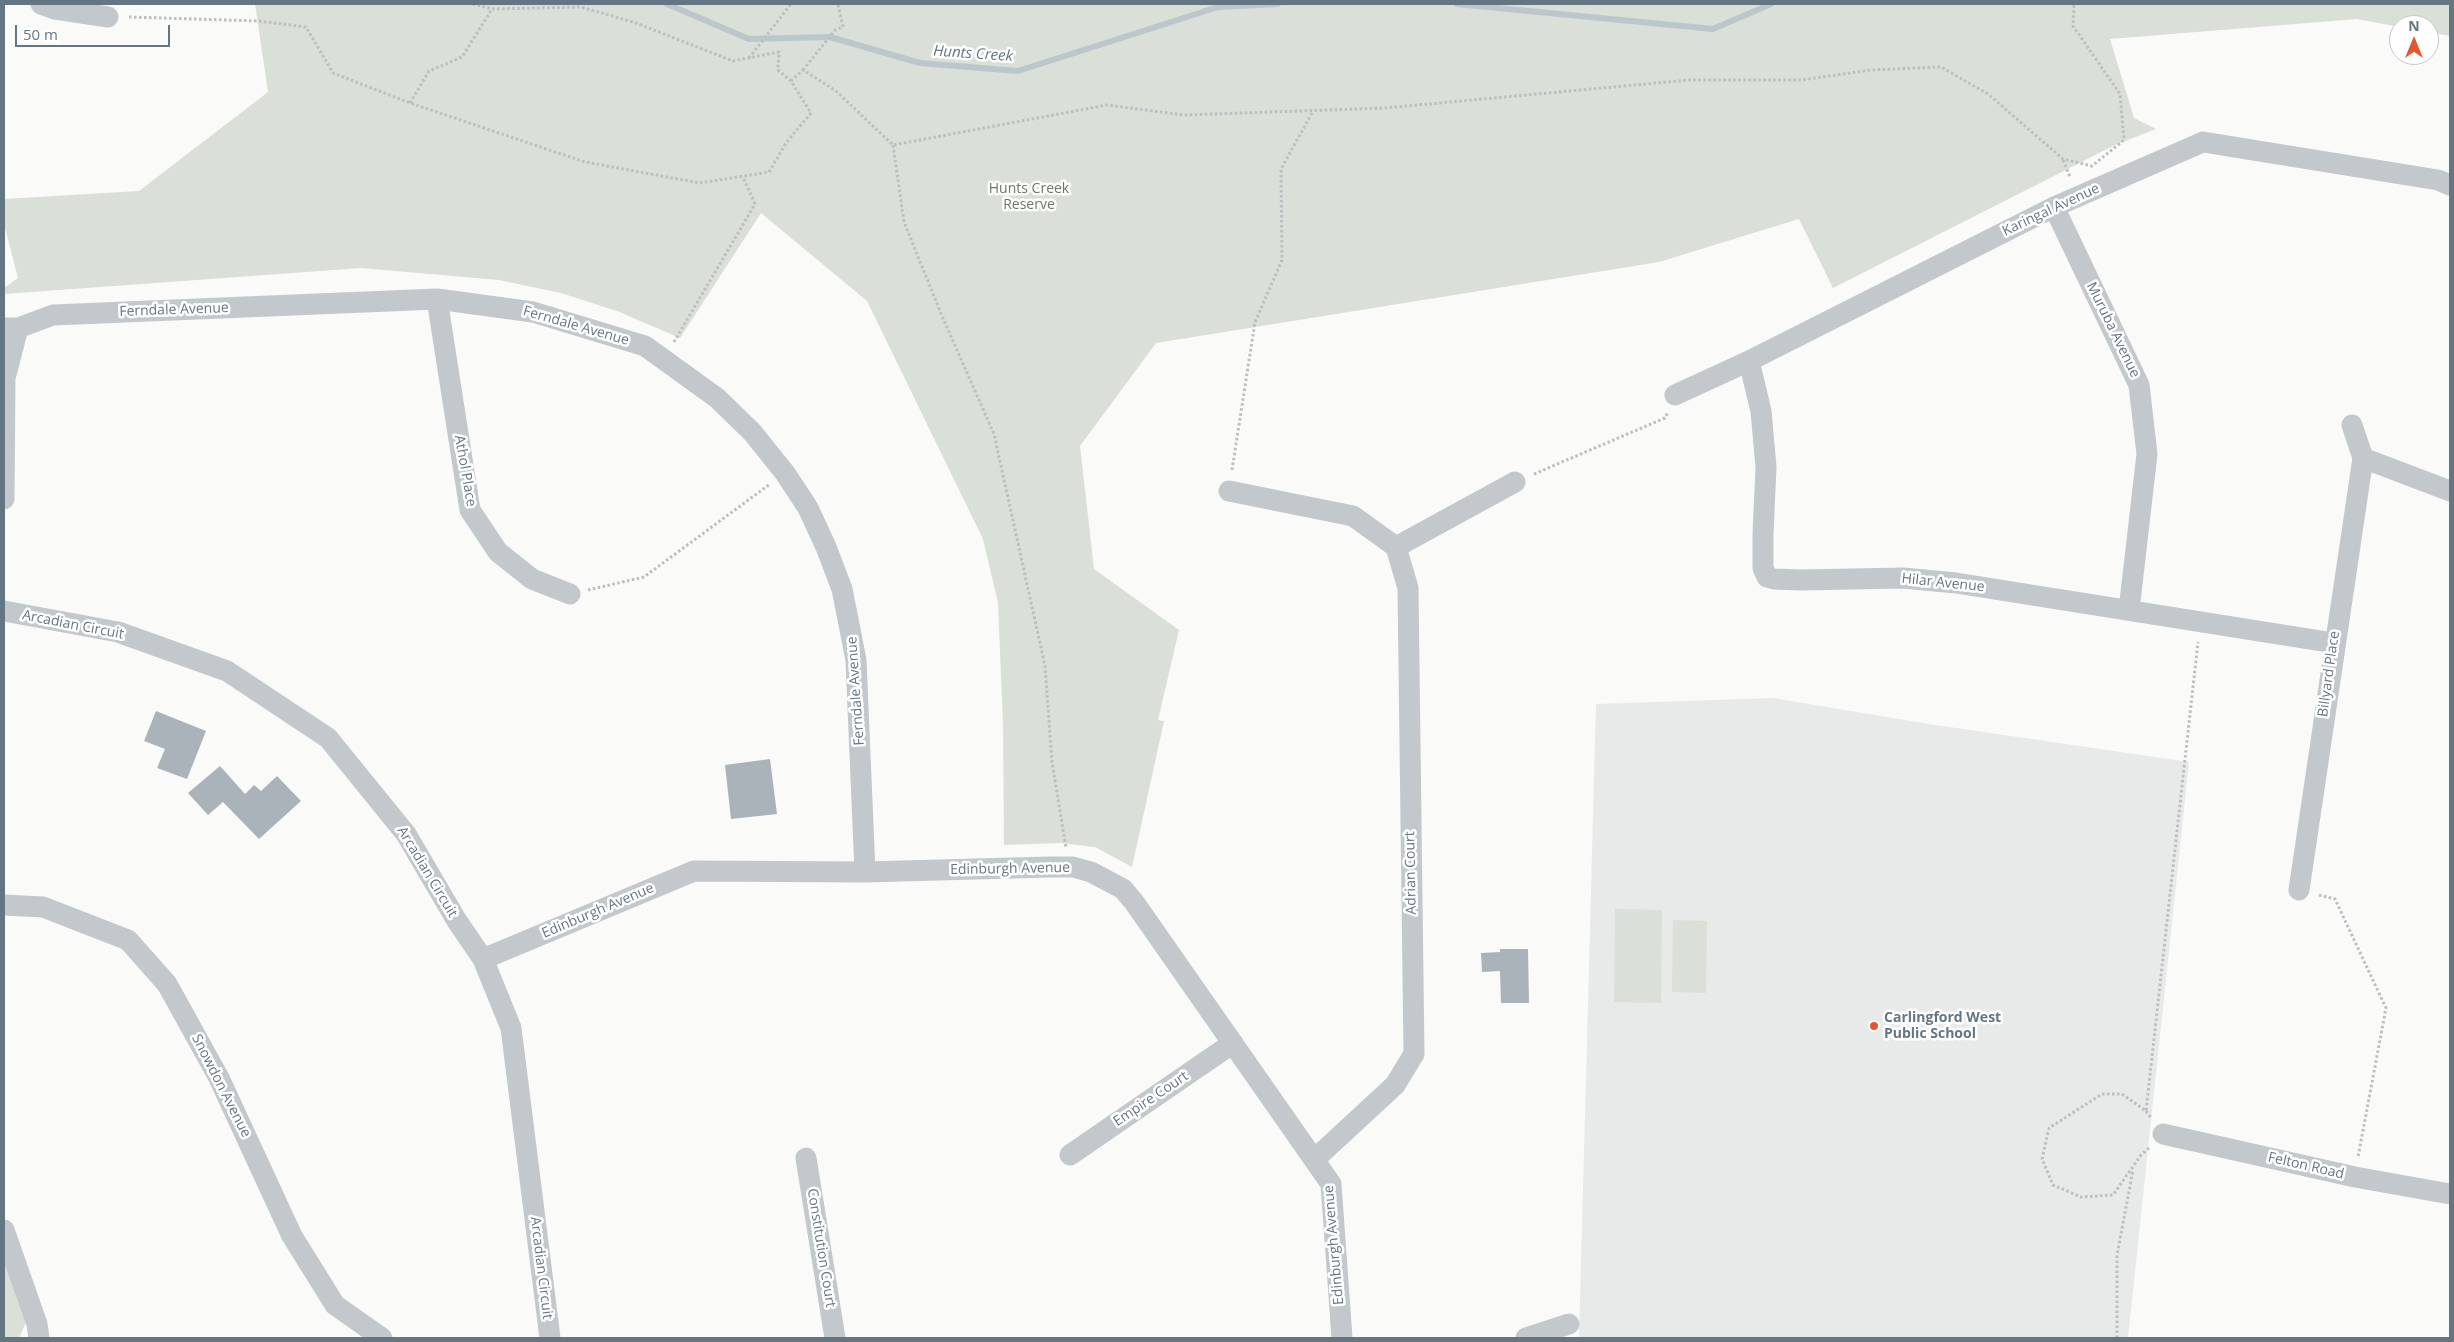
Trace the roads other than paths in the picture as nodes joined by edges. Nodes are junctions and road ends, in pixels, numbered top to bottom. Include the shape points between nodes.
1 (41, 4) edge
2 (108, 16) road end
3 (2450, 185) edge
4 (2054, 207) junction
5 (437, 299) junction
6 (11, 328) edge
7 (1749, 361) junction
8 (1675, 395) road end
9 (2352, 425) dead end
10 (2363, 458) junction
11 (1515, 482) road end
12 (1229, 491) road end
13 (2450, 491) edge
14 (4, 499) edge
15 (1396, 547) junction
16 (570, 594) road end
17 (2128, 610) junction
18 (4, 611) edge
19 (2334, 643) junction
20 (865, 872) junction
21 (2299, 890) road end
22 (4, 905) edge
23 (483, 959) junction
24 (1233, 1043) junction
25 (2163, 1134) road end
26 (1070, 1155) dead end
27 (806, 1158) dead end
28 (1315, 1159) junction
29 (2450, 1194) edge
30 (4, 1230) edge
31 (1569, 1324) dead end
32 (39, 1338) edge
33 (382, 1338) edge
34 (550, 1338) edge
35 (835, 1338) edge
36 (1342, 1338) edge
37 (1526, 1338) edge

1 - 2 street
3 - 4 street, Karingal Avenue via 2438,180 2204,142
4 - 7 street, Karingal Avenue
4 - 17 street, Muruba Avenue via 2139,385 2147,454
5 - 6 street, Ferndale Avenue via 53,316
5 - 16 street, Athol Place via 470,510 498,552 532,579
5 - 20 street, Ferndale Avenue via 534,312 645,346 716,398 752,432 785,473 808,508 826,547 842,589 850,625 856,660
6 - 14 street, Ferndale Avenue via 5,378
7 - 8 street, Karingal Avenue
7 - 17 street, Hilar Avenue via 1761,411 1766,467 1763,534 1766,577 1929,580
9 - 10 street
10 - 13 street
10 - 19 street, Billyard Place
11 - 15 street
12 - 15 street via 1354,516
15 - 28 street, Adrian Court via 1408,588 1414,1054 1395,1085
17 - 19 street, Hilar Avenue
18 - 23 street, Arcadian Circuit via 118,632 227,671 328,738 406,834
19 - 21 street, Billyard Place
20 - 23 street, Edinburgh Avenue via 694,871
20 - 24 street, Edinburgh Avenue via 1068,867 1092,872 1124,890 1134,902
22 - 33 street, Snowdon Avenue via 43,907 128,940 167,984 219,1078 292,1236 335,1305
23 - 34 street, Arcadian Circuit via 511,1028
24 - 26 street, Empire Court
24 - 28 street, Edinburgh Avenue
25 - 29 street, Felton Road via 2354,1177
27 - 35 street, Constitution Court
28 - 36 street, Edinburgh Avenue via 1331,1184
30 - 32 street
31 - 37 street

